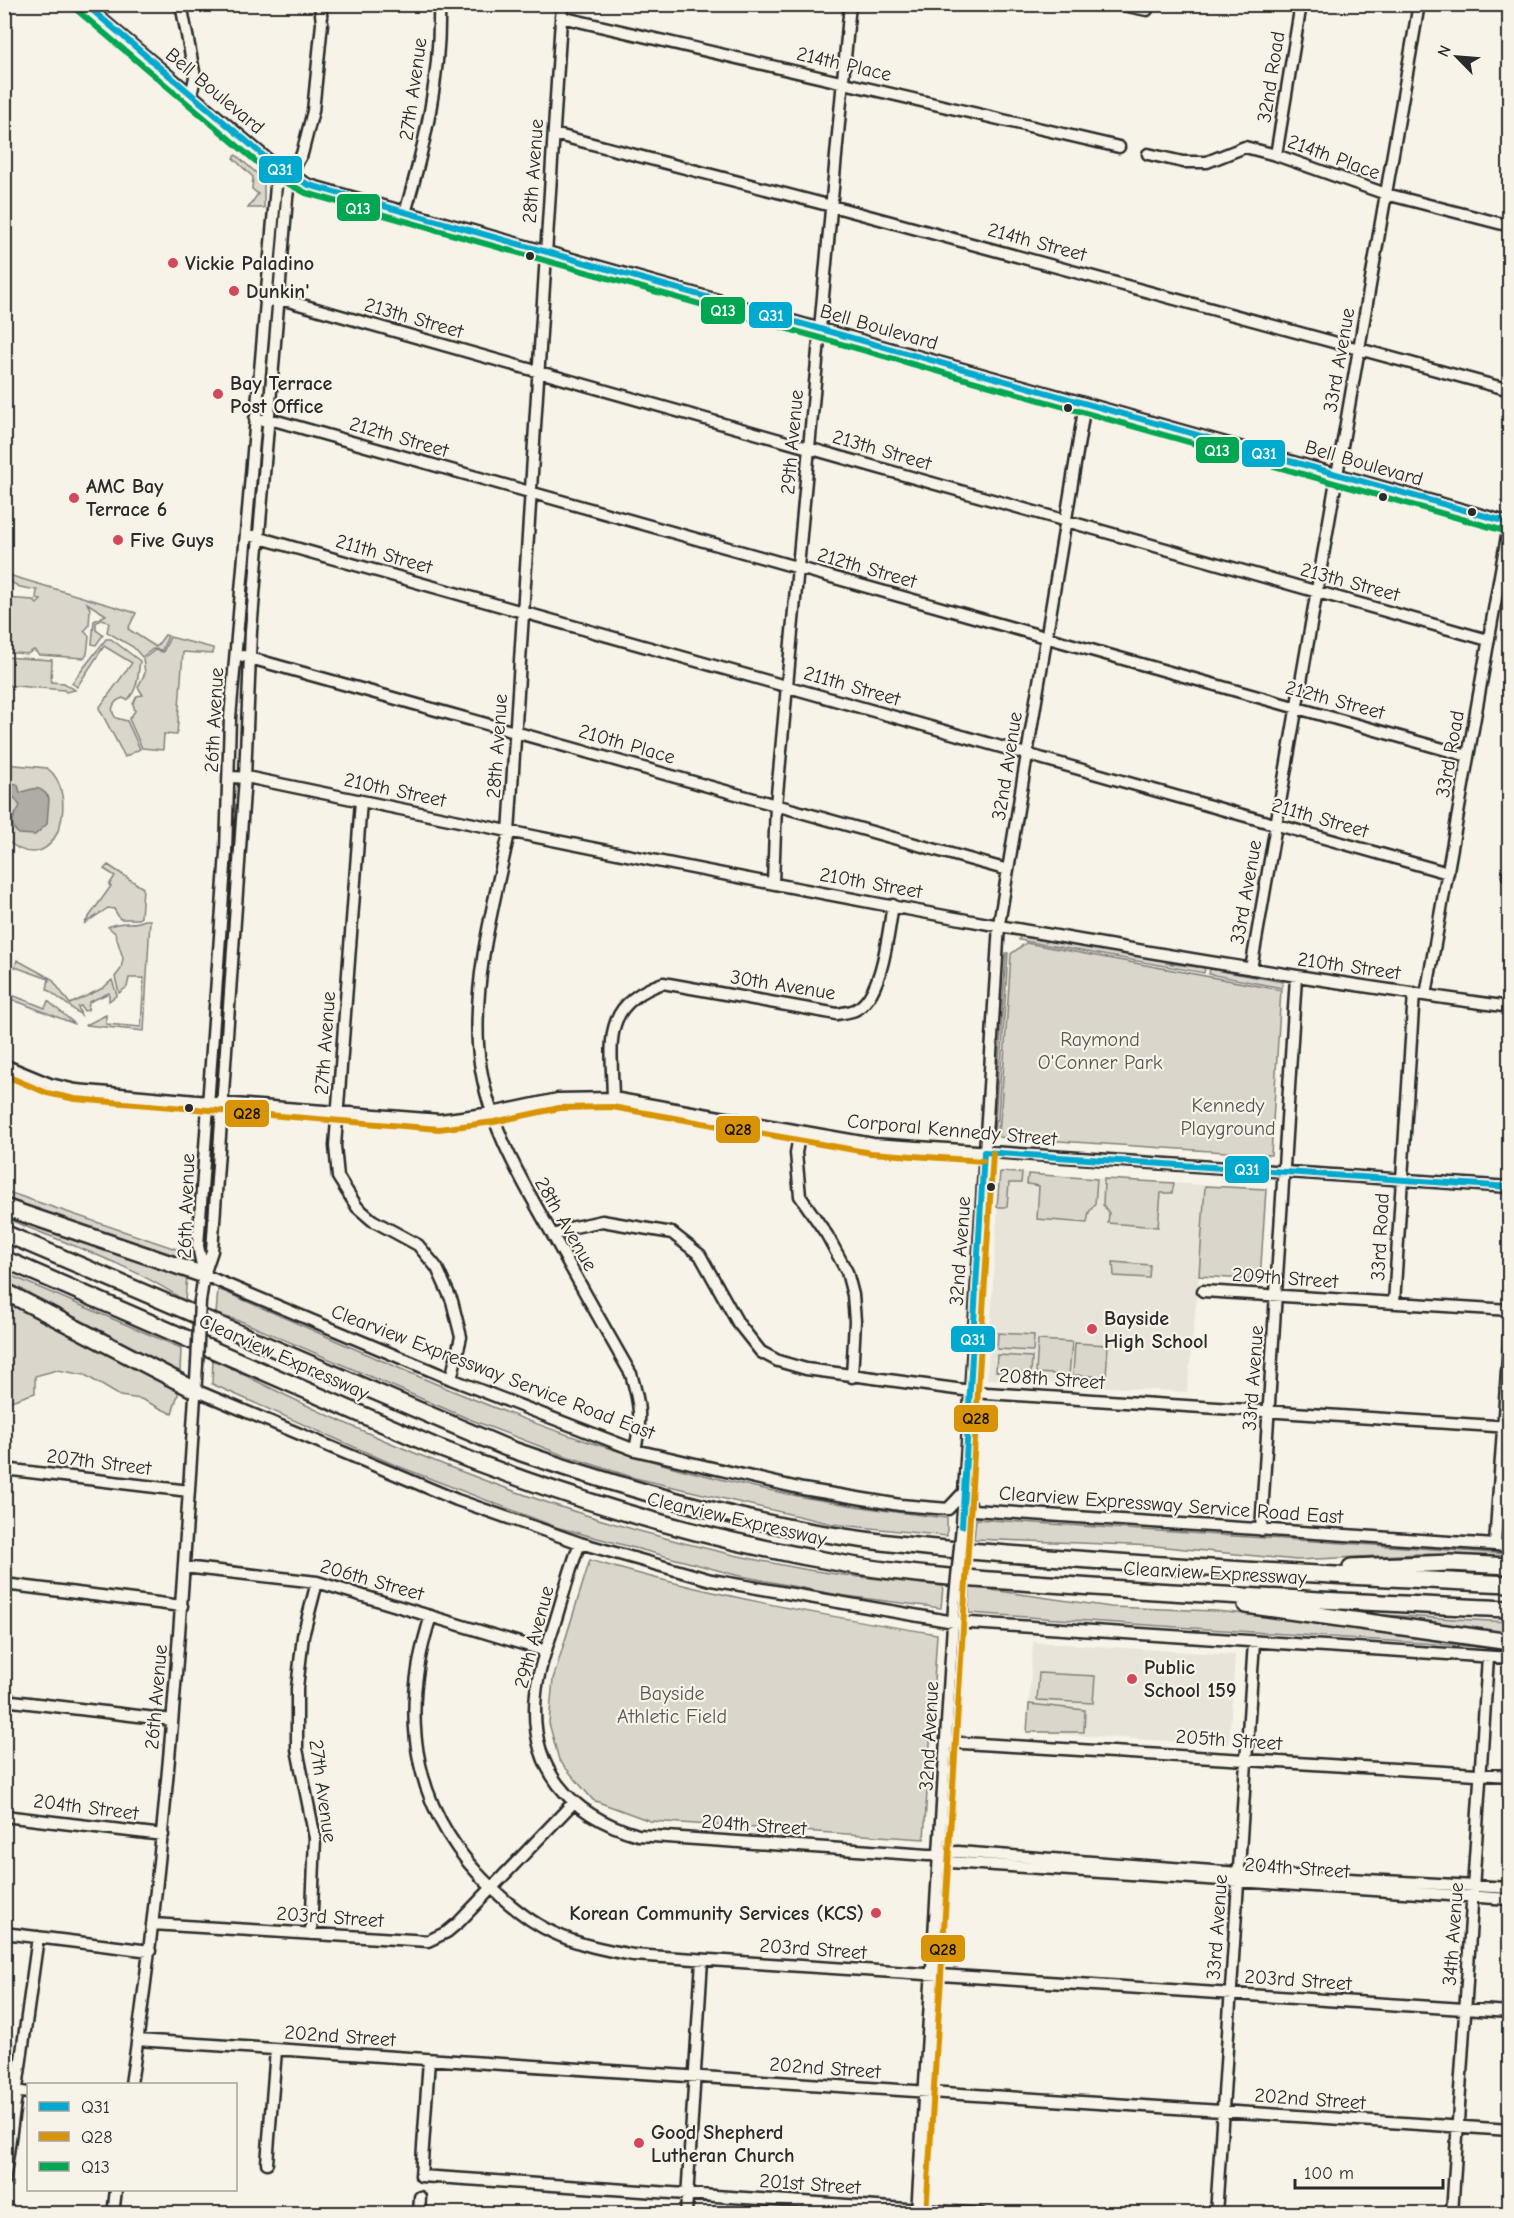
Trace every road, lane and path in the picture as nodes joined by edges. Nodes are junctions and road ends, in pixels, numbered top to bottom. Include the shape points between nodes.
1 (84, 4) edge
2 (181, 4) edge
3 (320, 4) edge
4 (439, 4) edge
5 (562, 4) edge
6 (850, 4) edge
7 (1119, 4) edge
8 (1301, 4) edge
9 (1419, 4) edge
10 (1147, 10) dead end
11 (561, 17) junction
12 (843, 82) junction
13 (191, 96) junction
14 (554, 134) junction
15 (1119, 147) dead end
16 (1148, 154) dead end
17 (1276, 155) junction
18 (290, 175) junction
19 (1386, 194) junction
20 (832, 206) junction
21 (405, 213) junction
22 (1509, 226) edge
23 (546, 252) junction
24 (265, 300) junction
25 (277, 301) junction
26 (820, 329) junction
27 (1359, 348) junction
28 (539, 372) junction
29 (1509, 390) edge
30 (1085, 404) junction
31 (255, 419) junction
32 (268, 420) junction
33 (809, 448) junction
34 (1337, 475) junction
35 (531, 492) junction
36 (1066, 521) junction
37 (1509, 522) edge
38 (246, 534) junction
39 (259, 538) junction
40 (799, 568) junction
41 (1317, 592) junction
42 (523, 613) junction
43 (1046, 637) junction
44 (1488, 640) junction
45 (235, 653) junction
46 (250, 657) junction
47 (788, 687) junction
48 (1296, 709) junction
49 (516, 732) junction
50 (1028, 754) junction
51 (1468, 756) junction
52 (230, 777) junction
53 (245, 777) junction
54 (361, 801) junction
55 (776, 805) junction
56 (1276, 825) junction
57 (508, 833) junction
58 (1008, 870) junction
59 (1448, 873) junction
60 (772, 883) junction
61 (892, 905) junction
62 (999, 924) junction
63 (1251, 969) junction
64 (1296, 977) junction
65 (1414, 993) junction
66 (1426, 995) junction
67 (1509, 1006) edge
68 (4, 1065) edge
69 (613, 1098) junction
70 (208, 1101) junction
71 (221, 1102) junction
72 (338, 1111) junction
73 (492, 1113) junction
74 (800, 1131) junction
75 (984, 1152) junction
76 (1283, 1172) junction
77 (1401, 1180) junction
78 (1509, 1187) edge
79 (4, 1207) edge
80 (4, 1233) edge
81 (553, 1236) junction
82 (4, 1259) edge
83 (204, 1275) junction
84 (4, 1291) edge
85 (1203, 1291) dead end
86 (1276, 1294) junction
87 (1394, 1303) junction
88 (1509, 1310) edge
89 (1509, 1328) edge
90 (852, 1377) junction
91 (451, 1379) junction
92 (195, 1390) junction
93 (970, 1390) junction
94 (1269, 1412) junction
95 (1506, 1427) edge
96 (635, 1450) junction
97 (4, 1469) edge
98 (189, 1491) junction
99 (964, 1492) junction
100 (1261, 1530) junction
101 (580, 1543) junction
102 (1496, 1545) junction
103 (1509, 1546) edge
104 (1509, 1566) edge
105 (184, 1567) junction
106 (1231, 1570) junction
107 (316, 1582) junction
108 (4, 1584) edge
109 (1509, 1584) edge
110 (1133, 1590) junction
111 (182, 1606) junction
112 (1509, 1609) edge
113 (431, 1616) junction
114 (954, 1622) junction
115 (1254, 1642) junction
116 (1509, 1642) edge
117 (546, 1651) junction
118 (1488, 1657) junction
119 (1509, 1658) edge
120 (4, 1700) edge
121 (172, 1720) junction
122 (946, 1742) junction
123 (1246, 1759) junction
124 (1481, 1774) junction
125 (1509, 1776) edge
126 (573, 1803) junction
127 (4, 1816) edge
128 (163, 1835) junction
129 (940, 1856) junction
130 (1238, 1877) junction
131 (1509, 1888) edge
132 (493, 1889) junction
133 (1474, 1891) junction
134 (1509, 1899) edge
135 (152, 1924) junction
136 (4, 1933) edge
137 (311, 1934) junction
138 (38, 1937) junction
139 (150, 1950) junction
140 (702, 1960) junction
141 (933, 1975) junction
142 (1230, 1994) junction
143 (1465, 2009) junction
144 (1509, 2012) edge
145 (137, 2040) junction
146 (276, 2050) junction
147 (429, 2061) junction
148 (695, 2077) junction
149 (131, 2083) edge
150 (4, 2089) edge
151 (23, 2092) edge
152 (925, 2092) junction
153 (1223, 2111) junction
154 (1458, 2127) junction
155 (1509, 2130) edge
156 (267, 2163) dead end
157 (4, 2182) edge
158 (116, 2191) edge
159 (687, 2194) junction
160 (420, 2197) dead end
161 (917, 2211) edge
162 (113, 2214) edge
163 (419, 2214) edge
164 (686, 2214) edge
165 (981, 2214) edge
166 (1216, 2214) edge
167 (1452, 2214) edge

1 - 13 street, Bell Boulevard
2 - 13 street via 195,77
3 - 18 street, 26th Avenue via 314,111 302,154
4 - 21 street, 27th Avenue via 430,123
5 - 11 street, 28th Avenue
6 - 12 street, 29th Avenue
7 - 10 street
8 - 17 street, 32nd Road
9 - 19 street, 33rd Avenue
11 - 12 street, 214th Place
11 - 14 street, 28th Avenue
12 - 15 street, 214th Place
12 - 20 street, 29th Avenue
13 - 18 street, Bell Boulevard
14 - 20 street, 214th Street
14 - 23 street, 28th Avenue
16 - 17 street, 214th Place via 1184,162 1207,162 1245,147
17 - 19 street, 214th Place
18 - 21 street, Bell Boulevard via 309,185
18 - 24 street, 26th Avenue via 276,186
18 - 25 street, 26th Avenue
19 - 22 street, 214th Place
19 - 27 street, 33rd Avenue
20 - 26 street, 29th Avenue
20 - 27 street, 214th Street
21 - 23 street, Bell Boulevard
23 - 26 street, Bell Boulevard
23 - 28 street, 28th Avenue
24 - 25 street, 213th Street
24 - 31 street, 26th Avenue
25 - 28 street, 213th Street
25 - 32 street, 26th Avenue
26 - 30 street, Bell Boulevard
26 - 33 street, 29th Avenue
27 - 29 street, 214th Street
27 - 34 street, 33rd Avenue
28 - 33 street, 213th Street
28 - 35 street, 28th Avenue
30 - 34 street, Bell Boulevard
30 - 36 street, 32nd Avenue
31 - 32 street, 212th Street
31 - 38 street, 26th Avenue
32 - 35 street, 212th Street
32 - 39 street, 26th Avenue
33 - 36 street, 213th Street
33 - 40 street, 29th Avenue
34 - 37 street, Bell Boulevard
34 - 41 street, 33rd Avenue
35 - 40 street, 212th Street
35 - 42 street, 28th Avenue
36 - 41 street, 213th Street
36 - 43 street, 32nd Avenue
37 - 44 street, 33rd Road
38 - 39 street, 211th Street
38 - 45 street, 26th Avenue
39 - 42 street, 211th Street
39 - 46 street, 26th Avenue
40 - 43 street, 212th Street
40 - 47 street, 29th Avenue
41 - 44 street, 213th Street
41 - 48 street, 33rd Avenue
42 - 47 street, 211th Street
42 - 49 street, 28th Avenue
43 - 48 street, 212th Street
43 - 50 street, 32nd Avenue
44 - 51 street, 33rd Road
45 - 46 street, 210th Place
45 - 52 street, 26th Avenue
46 - 49 street, 210th Place
46 - 53 street, 26th Avenue
47 - 50 street, 211th Street
47 - 55 street, 29th Avenue
48 - 51 street, 212th Street
48 - 56 street, 33rd Avenue
49 - 55 street, 210th Place
49 - 57 street, 28th Avenue
50 - 56 street, 211th Street
50 - 58 street, 32nd Avenue
51 - 59 street, 33rd Road
52 - 53 street, 210th Street
52 - 70 street, 26th Avenue
53 - 54 street, 210th Street
53 - 71 street, 26th Avenue
54 - 57 street, 210th Street
54 - 72 street, 27th Avenue
55 - 58 street, 210th Place
55 - 60 street, 29th Avenue
56 - 59 street, 211th Street
56 - 63 street, 33rd Avenue
57 - 60 street, 210th Street
57 - 73 street, 28th Avenue via 484,945 478,1002 478,1046
58 - 62 street, 32nd Avenue
59 - 66 street, 33rd Road
60 - 61 street, 210th Street
61 - 62 street, 210th Street
61 - 69 street, 30th Avenue via 877,981 857,1009 837,1014 663,982 635,995 617,1016 611,1039
62 - 63 street, 210th Street
62 - 75 street, 32nd Avenue
63 - 64 street, 210th Street
64 - 65 street, 210th Street
64 - 76 street, 33rd Avenue
65 - 66 street, 210th Street
65 - 77 street, 33rd Road
66 - 67 street, 210th Street
68 - 70 street, Corporal Kennedy Street via 76,1090
69 - 73 street, Corporal Kennedy Street via 558,1099
69 - 74 street, Corporal Kennedy Street
70 - 71 street, Corporal Kennedy Street
70 - 83 street, 26th Avenue via 198,1246
71 - 72 street, Corporal Kennedy Street
71 - 83 street, 26th Avenue via 212,1251
72 - 73 street, Corporal Kennedy Street via 440,1120
72 - 91 street, 27th Avenue via 338,1176 357,1207 372,1220 418,1245 437,1268 452,1301 461,1337
73 - 81 street, 28th Avenue via 521,1182
74 - 75 street, Corporal Kennedy Street via 873,1144
74 - 90 street via 796,1153 800,1196 848,1272 853,1294
75 - 76 street, Corporal Kennedy Street
75 - 93 street, 32nd Avenue
76 - 77 street, Corporal Kennedy Street
76 - 86 street, 33rd Avenue
77 - 78 street, Corporal Kennedy Street
77 - 87 street, 33rd Road
79 - 83 highway
80 - 106 highway, Clearview Expressway via 507,1448 646,1493 788,1527 931,1548
81 - 90 street, 208th Street via 602,1221 672,1233 700,1256 738,1323 761,1352 778,1362
81 - 96 street, 28th Avenue via 631,1374 641,1405
82 - 110 highway, Clearview Expressway via 434,1446 512,1477 643,1520 853,1566
83 - 91 street, Clearview Expressway Service Road East
83 - 92 street, 26th Avenue, bridge
84 - 92 highway
85 - 86 street, 209th Street
86 - 87 street, 209th Street
86 - 94 street, 33rd Avenue
87 - 88 street, 209th Street
89 - 95 street
90 - 93 street, 208th Street
91 - 96 street, Clearview Expressway Service Road East
92 - 98 street, 26th Avenue
92 - 101 street via 457,1500
93 - 94 street, 208th Street
93 - 99 street, 32nd Avenue
94 - 95 street, 208th Street
94 - 100 street, 33rd Avenue
95 - 102 street
96 - 99 street, Clearview Expressway Service Road East via 803,1489 900,1505 948,1509
97 - 98 street, 207th Street
98 - 105 street, 26th Avenue
99 - 100 street, Clearview Expressway Service Road East via 973,1510
99 - 114 street, 32nd Avenue, bridge
100 - 102 street, Clearview Expressway Service Road East
101 - 114 street via 711,1580
101 - 117 street, 29th Avenue
102 - 103 street, Clearview Expressway Service Road East
104 - 106 highway via 1450,1563
105 - 107 street, 206th Street
105 - 111 street, 26th Avenue
106 - 109 highway, Clearview Expressway
107 - 113 street, 206th Street
107 - 137 street, 27th Avenue via 303,1636 297,1688 297,1749 315,1838
108 - 111 street
110 - 112 highway, Clearview Expressway
110 - 116 highway
111 - 121 street, 26th Avenue
113 - 117 street, 206th Street
113 - 132 street via 416,1674 418,1756 432,1806 470,1868
114 - 115 street
114 - 122 street, 32nd Avenue
115 - 118 street
115 - 123 street, 33rd Avenue
117 - 126 street, 29th Avenue via 536,1691 537,1739 543,1760
118 - 119 street
118 - 124 street, 34th Avenue
120 - 121 street
121 - 128 street, 26th Avenue
122 - 123 street, 205th Street
122 - 129 street, 32nd Avenue
123 - 124 street, 205th Street
123 - 130 street, 33rd Avenue
124 - 125 street, 205th Street
124 - 133 street, 34th Avenue
126 - 129 street, 204th Street via 599,1821 638,1835
126 - 132 street
127 - 128 street, 204th Street
128 - 135 street, 26th Avenue
129 - 130 street, 204th Street via 950,1862
129 - 141 street, 32nd Avenue
130 - 133 street, 204th Street
130 - 142 street, 33rd Avenue
131 - 133 street, 204th Street
132 - 137 street, 203rd Street via 447,1932 428,1941
132 - 140 street, 203rd Street via 530,1920 579,1943 633,1955
133 - 134 street, 204th Street
133 - 143 street, 34th Avenue
135 - 137 street, 203rd Street
135 - 139 street, 26th Avenue
136 - 138 street
138 - 139 street
138 - 151 street
139 - 145 street, 26th Avenue
140 - 141 street, 203rd Street
140 - 148 street
141 - 142 street, 203rd Street
141 - 152 street, 32nd Avenue
142 - 143 street, 203rd Street
142 - 153 street, 33rd Avenue
143 - 144 street, 203rd Street
143 - 154 street, 34th Avenue
145 - 146 street, 202nd Street
145 - 149 street, 26th Avenue
146 - 147 street, 202nd Street
146 - 156 street
147 - 148 street, 202nd Street
147 - 159 street, 201st Street via 421,2176
148 - 152 street, 202nd Street
148 - 159 street
150 - 151 street
151 - 157 street
152 - 153 street, 202nd Street
152 - 161 street, 32nd Avenue
153 - 154 street, 202nd Street
153 - 166 street, 33rd Avenue
154 - 155 street, 202nd Street
154 - 167 street, 34th Avenue
158 - 162 street
159 - 161 street, 201st Street
159 - 164 street
160 - 163 street
161 - 165 street, 201st Street

